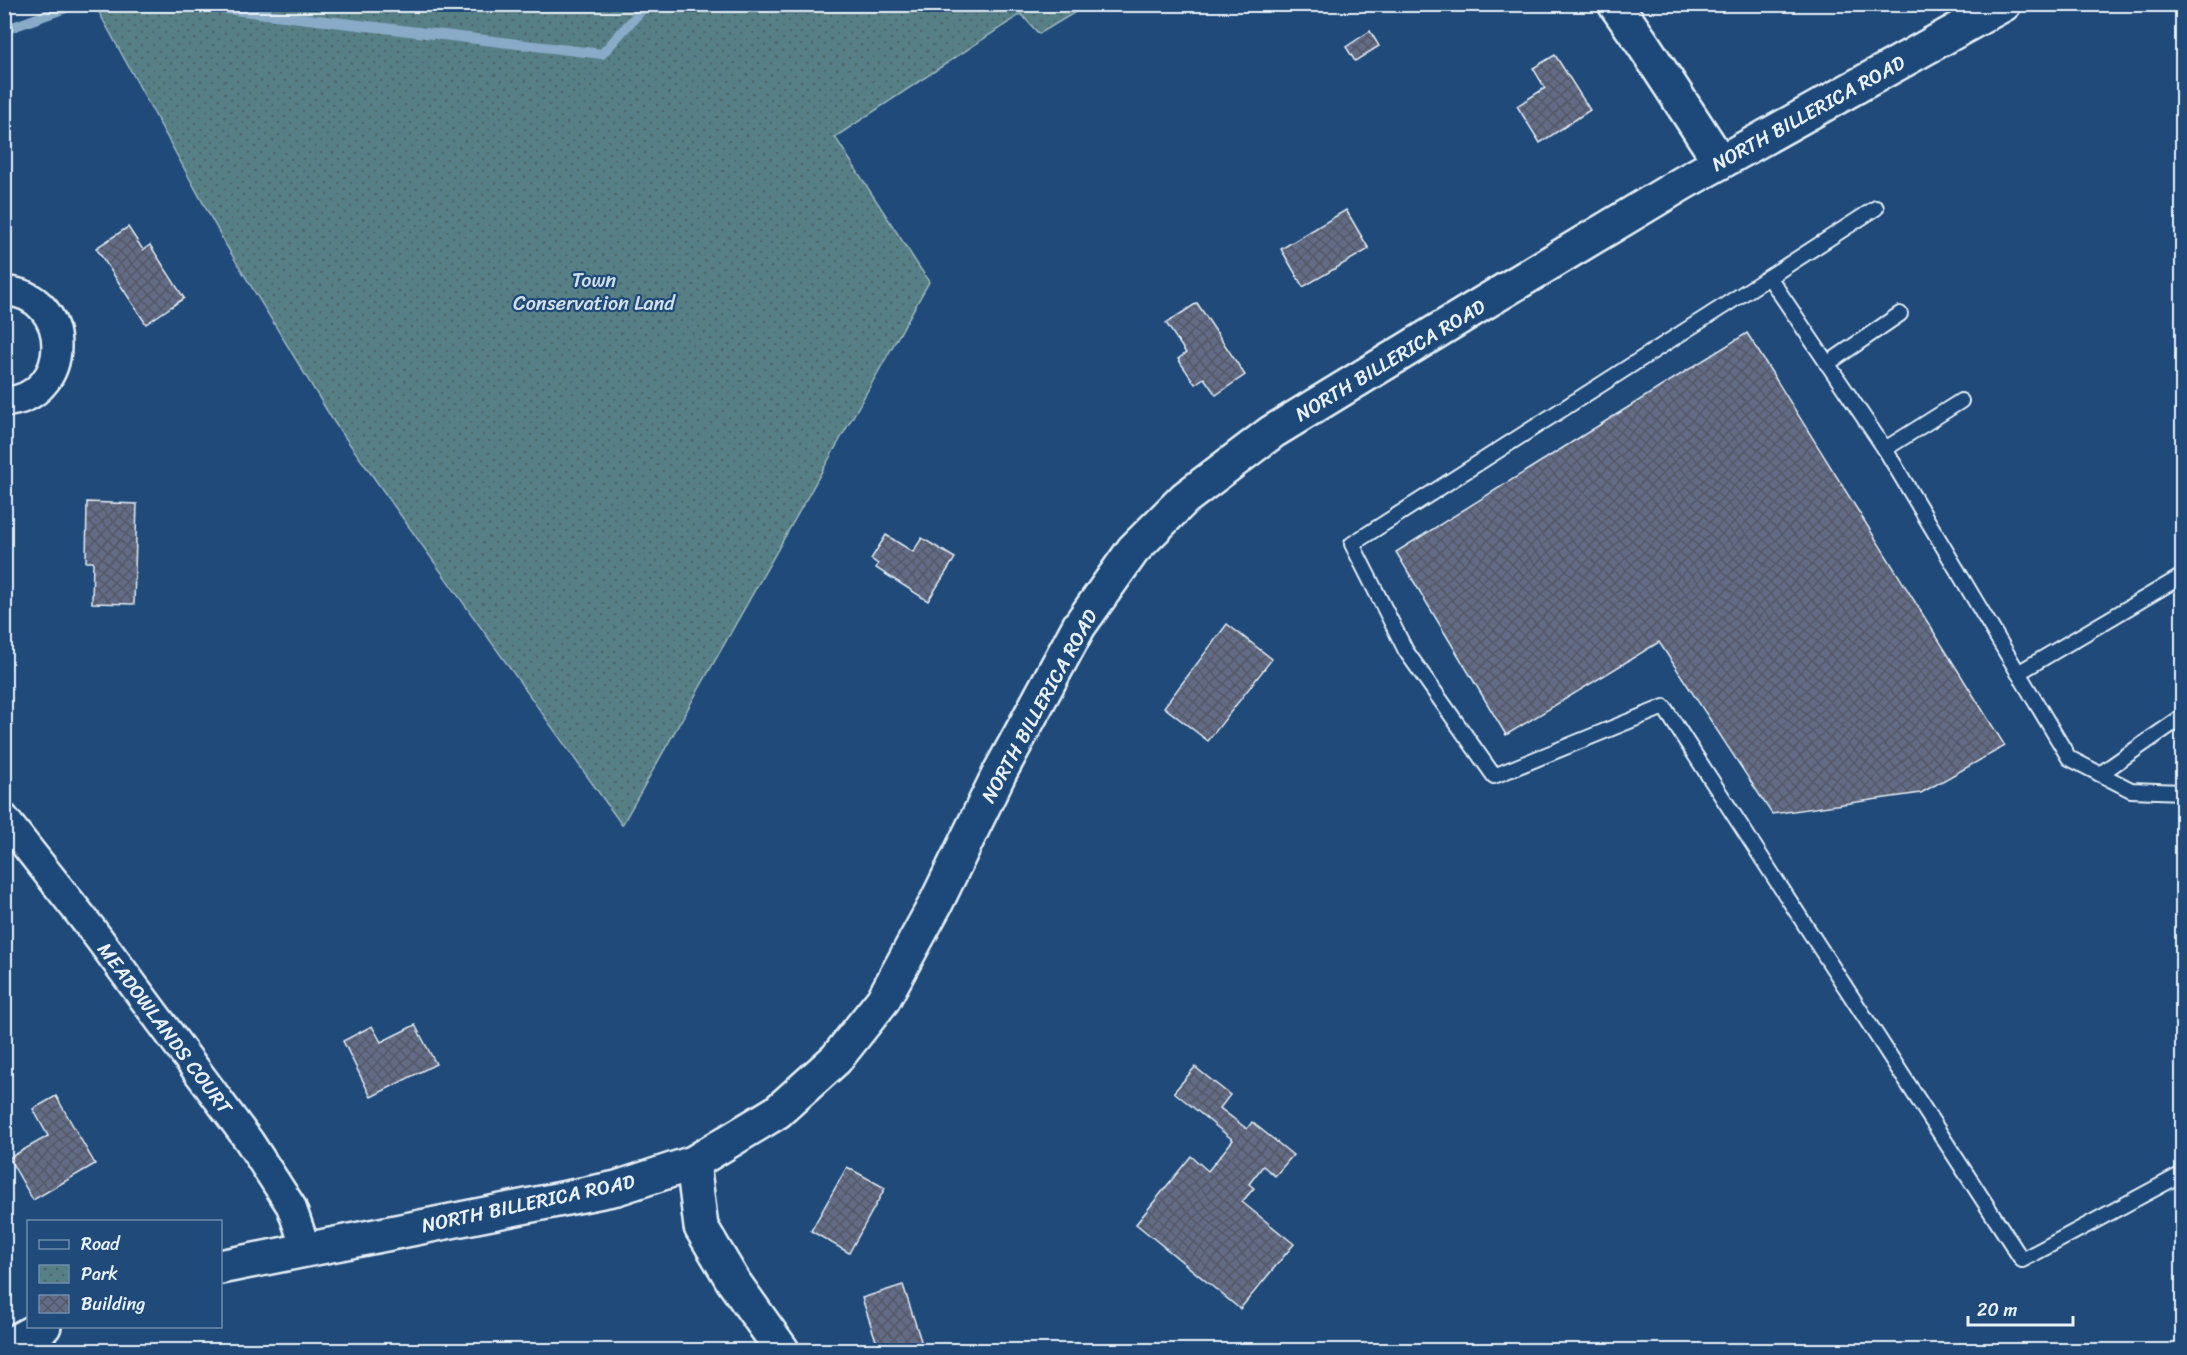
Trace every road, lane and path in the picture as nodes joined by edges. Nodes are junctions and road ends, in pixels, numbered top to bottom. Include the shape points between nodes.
1 (1615, 4) edge
2 (2004, 4) edge
3 (1720, 162) junction
4 (1876, 208) dead end
5 (1769, 277) junction
6 (4, 291) edge
7 (1900, 314) dead end
8 (1827, 364) junction
9 (1961, 401) dead end
10 (4, 402) edge
11 (1885, 449) junction
12 (2182, 576) edge
13 (2018, 674) junction
14 (2182, 717) edge
15 (2100, 774) junction
16 (2182, 792) edge
17 (4, 818) edge
18 (693, 1163) junction
19 (2182, 1174) edge
20 (306, 1249) junction
21 (222, 1267) edge
22 (40, 1328) edge
23 (4, 1348) edge
24 (782, 1350) edge

1 - 3 main road
2 - 3 main road, NORTH BILLERICA ROAD
3 - 18 main road, NORTH BILLERICA ROAD via 1272,432 1185,498 1133,550 1079,626 883,1000 836,1059 777,1112
4 - 5 lane
5 - 8 lane
5 - 19 lane via 1352,544 1406,651 1494,776 1664,707 2022,1260
6 - 10 street via 30,298 45,311 55,327 58,346 46,381 32,394
7 - 8 lane
8 - 11 lane
9 - 11 lane
11 - 13 lane
12 - 13 lane
13 - 15 lane via 2068,758
14 - 15 lane
15 - 16 lane via 2131,790
17 - 20 street, MEADOWLANDS COURT via 249,1141 291,1206
18 - 20 main road, NORTH BILLERICA ROAD via 617,1188
18 - 24 main road via 701,1227
20 - 21 main road, NORTH BILLERICA ROAD
22 - 23 main road

